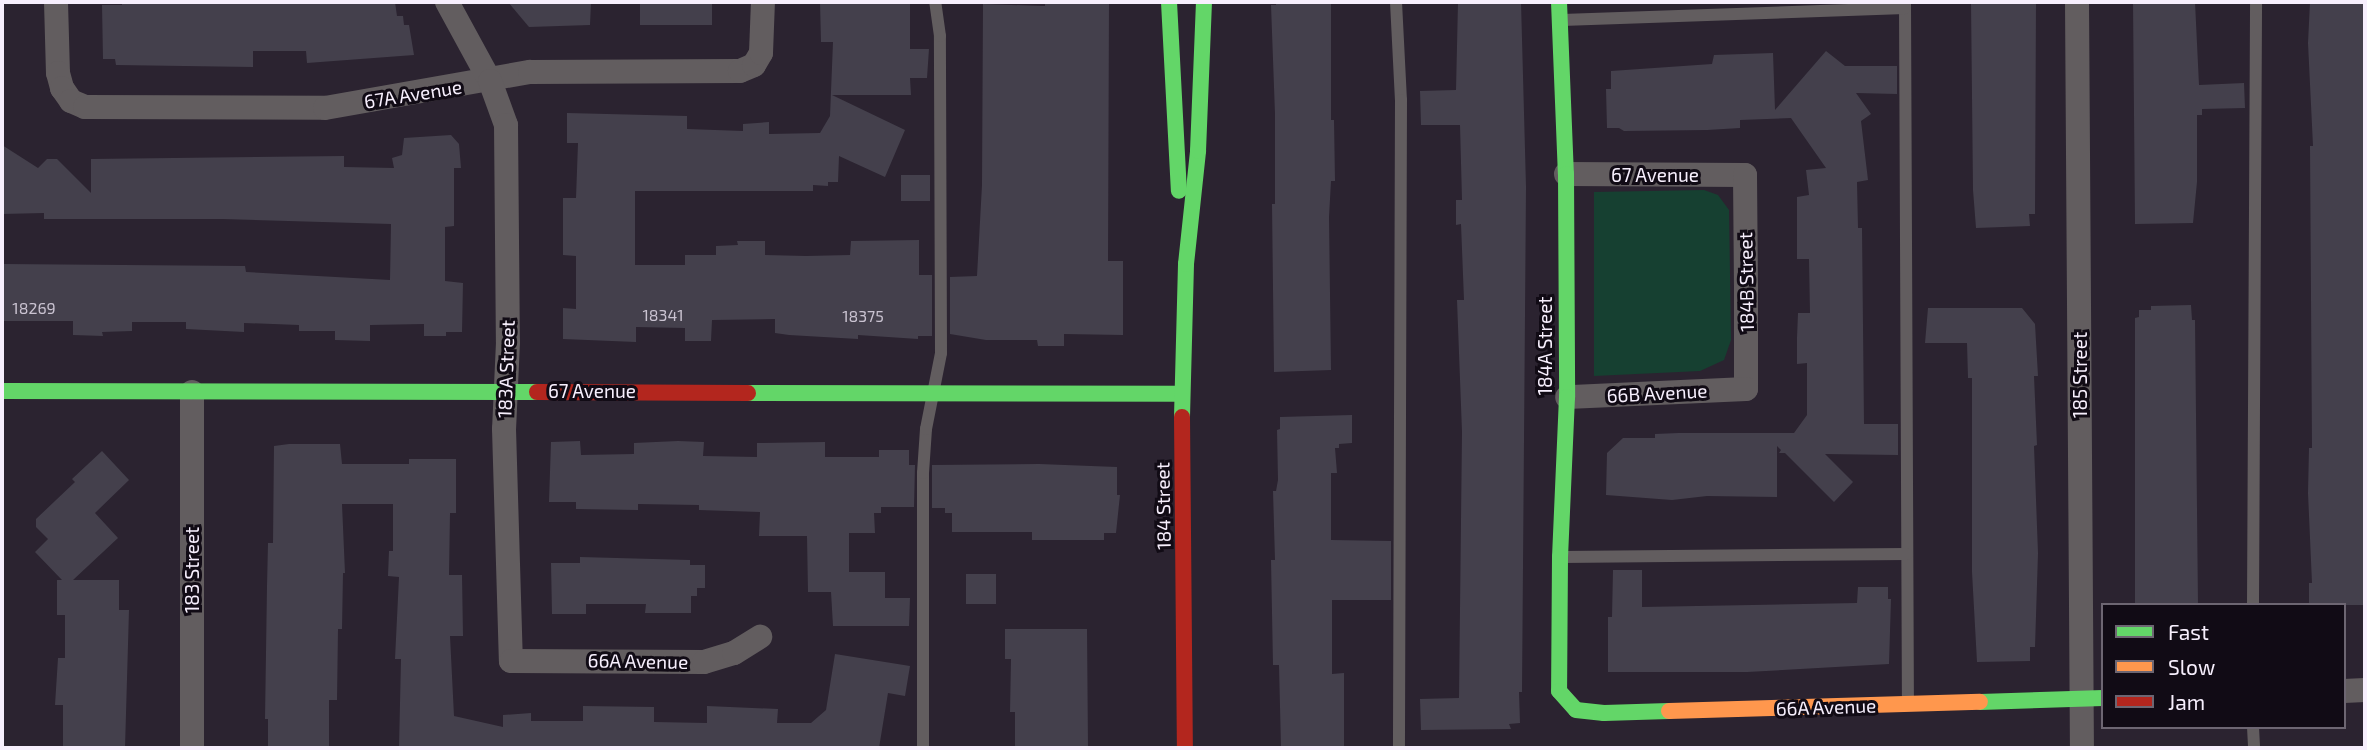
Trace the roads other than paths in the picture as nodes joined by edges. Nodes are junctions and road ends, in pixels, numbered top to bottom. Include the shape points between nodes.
1 (56, 2) edge
2 (447, 2) edge
3 (763, 2) edge
4 (935, 2) edge
5 (1169, 2) edge
6 (1205, 2) edge
7 (1396, 2) edge
8 (1559, 2) edge
9 (2077, 2) edge
10 (2256, 2) edge
11 (1905, 5) edge
12 (1560, 20) junction
13 (490, 80) junction
14 (1566, 174) junction
15 (1745, 175) joint
16 (1186, 264) junction
17 (1746, 389) joint
18 (2, 391) edge
19 (506, 391) junction
20 (192, 392) junction
21 (932, 393) junction
22 (1182, 394) junction
23 (1567, 397) junction
24 (1907, 554) junction
25 (1560, 557) junction
26 (2253, 603) edge
27 (760, 637) dead end
28 (511, 661) joint
29 (1559, 691) joint
30 (2346, 691) edge
31 (2365, 691) edge
32 (2093, 698) edge
33 (1908, 705) junction
34 (2253, 729) edge
35 (192, 748) edge
36 (923, 748) edge
37 (1185, 748) edge
38 (1399, 748) edge
39 (2082, 748) edge
40 (2254, 748) edge

1 - 13 street, 67A Avenue via 62,88 71,101 85,107 325,108
2 - 13 street
3 - 13 street, 67A Avenue via 761,53 754,65 740,71 558,70
4 - 21 lane via 940,36 941,353
5 - 16 street, 184 Street via 1174,138
6 - 16 street, 184 Street via 1198,151
7 - 38 lane via 1401,100
8 - 12 street, 184A Street
9 - 32 street, 185 Street
10 - 26 lane
11 - 12 lane
11 - 24 lane
12 - 14 street, 184A Street
13 - 19 street, 183A Street via 503,110 507,142
14 - 15 street, 67 Avenue
14 - 23 street, 184A Street
15 - 17 street, 184B Street
16 - 22 street, 184 Street
17 - 23 street, 66B Avenue
18 - 20 street, 67 Avenue
19 - 20 street, 67 Avenue
19 - 21 street, 67 Avenue
19 - 28 street, 183A Street
20 - 35 street, 183 Street
21 - 22 street, 67 Avenue
21 - 36 lane via 923,473
22 - 37 street, 184 Street
23 - 25 street, 184A Street
24 - 25 lane
24 - 33 lane
25 - 29 street, 184A Street
27 - 28 street, 66A Avenue via 734,653 704,662
29 - 33 street, 66A Avenue via 1576,710 1604,713
30 - 31 street
32 - 33 street, 66A Avenue
32 - 39 street, 185 Street
34 - 40 lane

